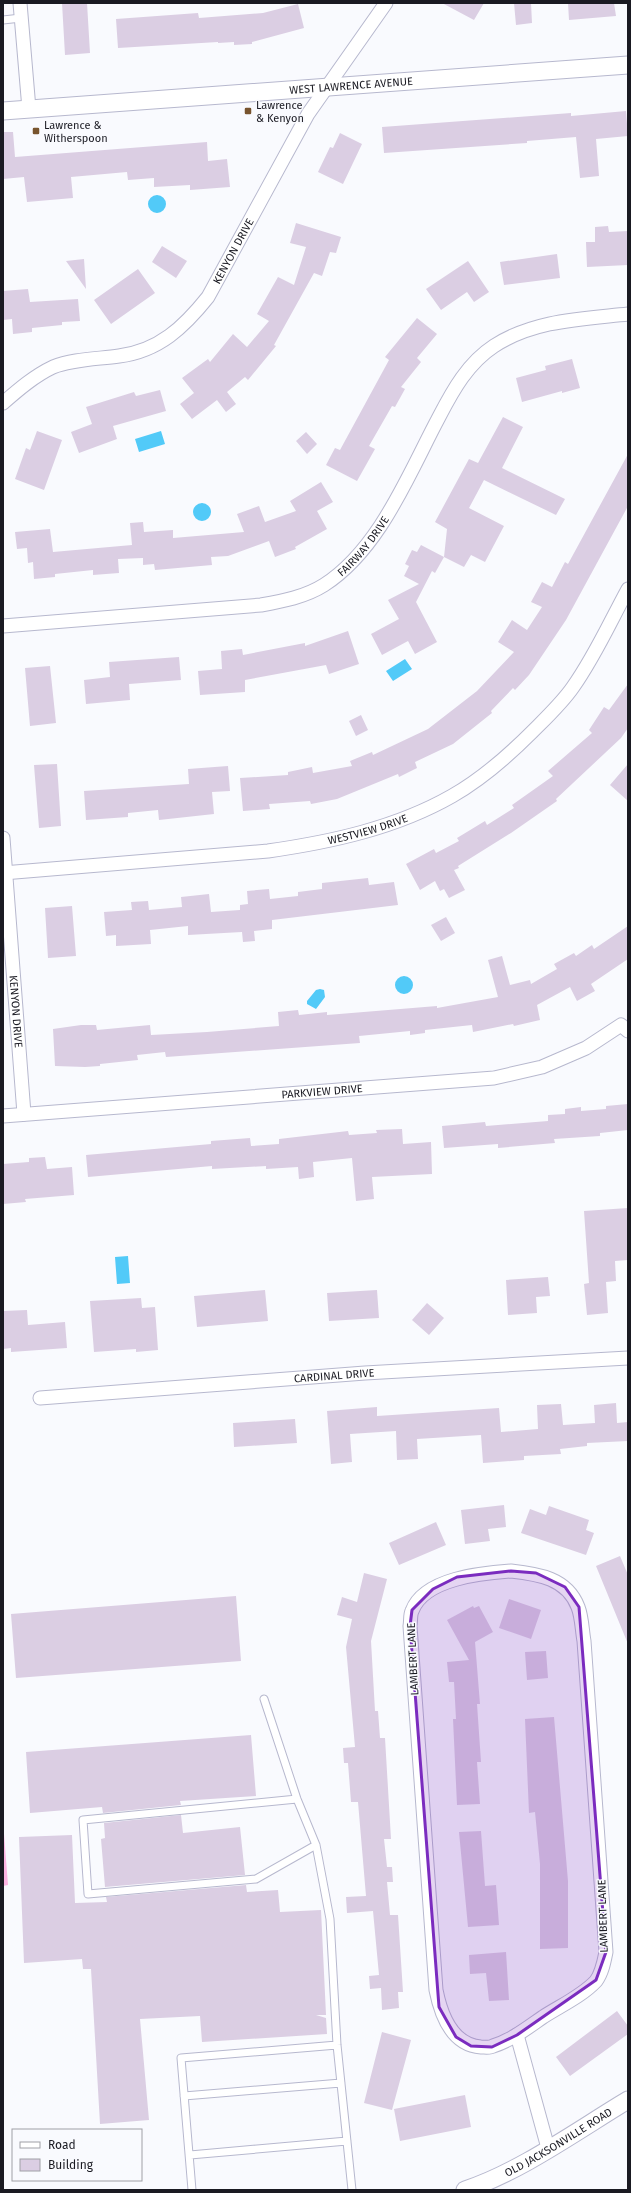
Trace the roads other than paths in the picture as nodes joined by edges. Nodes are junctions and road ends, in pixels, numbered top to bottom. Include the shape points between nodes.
1 (20, 3) edge
2 (386, 3) edge
3 (21, 18) junction
4 (3, 20) edge
5 (628, 65) edge
6 (327, 88) junction
7 (29, 109) junction
8 (3, 111) edge
9 (628, 314) edge
10 (3, 403) edge
11 (628, 589) edge
12 (3, 626) edge
13 (3, 838) edge
14 (4, 872) edge
15 (626, 1026) edge
16 (24, 1114) junction
17 (3, 1116) edge
18 (628, 1358) edge
19 (40, 1398) dead end
20 (264, 1699) dead end
21 (297, 1799) junction
22 (316, 1844) junction
23 (517, 2035) junction
24 (337, 2046) junction
25 (341, 2083) junction
26 (184, 2096) junction
27 (628, 2100) edge
28 (346, 2141) junction
29 (548, 2148) junction
30 (190, 2155) junction
31 (192, 2190) edge
32 (352, 2190) edge
33 (465, 2190) edge

1 - 3 street
2 - 6 street, KENYON DRIVE
3 - 4 lane
3 - 7 street
5 - 6 street, WEST LAWRENCE AVENUE
6 - 7 street, WEST LAWRENCE AVENUE
6 - 10 street, KENYON DRIVE via 304,122 208,297 188,322 164,341 144,349 121,356 53,367 24,385
7 - 8 street, WEST LAWRENCE AVENUE
9 - 12 street, FAIRWAY DRIVE via 541,325 521,331 485,352 454,388 383,522 346,568 323,585 285,601 261,605
11 - 14 street, WESTVIEW DRIVE via 597,651 572,688 511,753 454,796 435,805 400,820 305,846
13 - 14 street, KENYON DRIVE
14 - 16 street, KENYON DRIVE
15 - 16 street, PARKVIEW DRIVE via 586,1048 542,1067 494,1078
16 - 17 street, PARKVIEW DRIVE
18 - 19 street, CARDINAL DRIVE via 365,1373
20 - 21 lane
21 - 22 lane
21 - 22 lane via 83,1820 88,1894 256,1878
22 - 24 lane via 330,1919
23 - 23 street, LAMBERT LANE via 578,1995 596,1980 602,1969 606,1945 584,1640 579,1607 565,1587 552,1579 536,1573 511,1571 457,1577 433,1589 421,1598 412,1610 410,1626 435,1982 439,2007 456,2037 471,2046 492,2047
23 - 29 street
24 - 25 lane
24 - 26 lane via 181,2058
25 - 26 lane
25 - 28 lane
26 - 30 lane
27 - 29 street, OLD JACKSONVILLE ROAD
28 - 30 lane
28 - 32 lane
29 - 33 street, OLD JACKSONVILLE ROAD via 486,2183
30 - 31 lane

